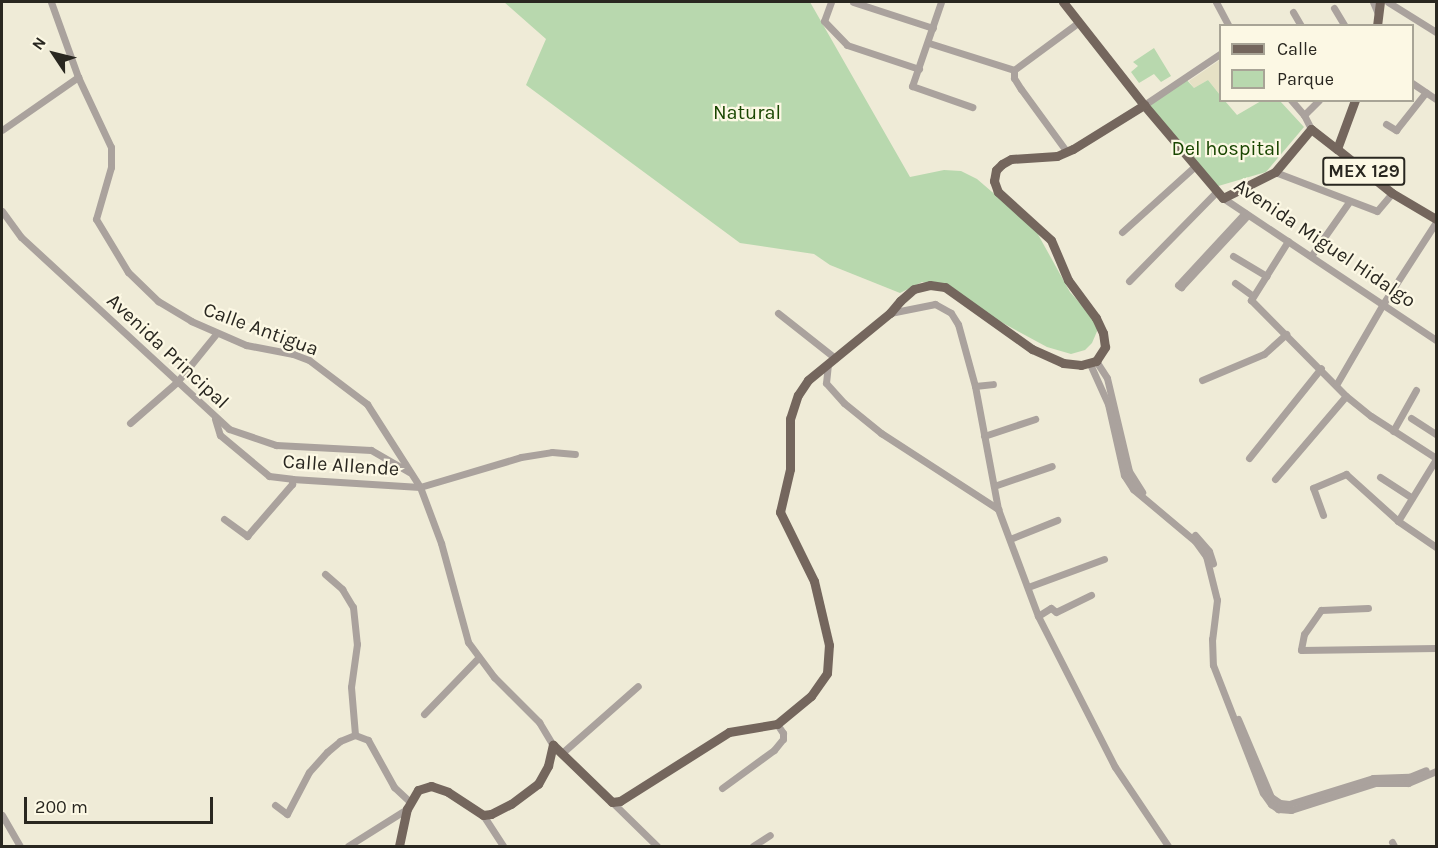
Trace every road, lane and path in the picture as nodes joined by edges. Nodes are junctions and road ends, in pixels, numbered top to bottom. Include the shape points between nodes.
1 (51, 2) edge
2 (831, 2) edge
3 (853, 2) edge
4 (941, 2) edge
5 (1063, 2) edge
6 (1216, 2) edge
7 (1373, 2) edge
8 (1380, 2) edge
9 (1388, 2) edge
10 (1334, 8) dead end
11 (1293, 12) dead end
12 (1378, 14) junction
13 (1079, 22) junction
14 (1228, 24) edge
15 (1300, 24) edge
16 (1344, 24) edge
17 (1377, 24) edge
18 (933, 28) junction
19 (1437, 32) edge
20 (929, 43) junction
21 (1219, 55) edge
22 (919, 69) junction
23 (1014, 70) junction
24 (78, 77) junction
25 (1414, 84) edge
26 (1426, 92) junction
27 (1437, 99) edge
28 (1293, 102) edge
29 (1318, 102) edge
30 (1354, 102) edge
31 (1144, 105) junction
32 (972, 107) dead end
33 (1304, 115) junction
34 (1386, 124) dead end
35 (1311, 129) junction
36 (2, 130) edge
37 (1337, 149) junction
38 (1067, 152) junction
39 (1195, 166) junction
40 (1272, 174) junction
41 (1392, 193) junction
42 (1220, 195) junction
43 (1349, 202) junction
44 (2, 211) edge
45 (1246, 214) junction
46 (1437, 220) edge
47 (1122, 232) dead end
48 (1288, 241) junction
49 (1233, 256) dead end
50 (1311, 256) junction
51 (1266, 276) junction
52 (1129, 281) dead end
53 (1235, 283) dead end
54 (1252, 298) junction
55 (1383, 304) junction
56 (778, 313) dead end
57 (891, 313) junction
58 (216, 334) junction
59 (1286, 334) junction
60 (1437, 340) edge
61 (831, 361) junction
62 (1093, 363) junction
63 (1321, 368) junction
64 (1202, 380) dead end
65 (177, 382) junction
66 (993, 384) dead end
67 (1336, 385) junction
68 (975, 386) junction
69 (1416, 390) dead end
70 (1346, 396) junction
71 (1411, 418) dead end
72 (215, 419) junction
73 (1035, 419) dead end
74 (130, 423) dead end
75 (1393, 431) junction
76 (1437, 434) edge
77 (984, 436) junction
78 (575, 454) dead end
79 (1249, 458) dead end
80 (1437, 459) edge
81 (1052, 466) dead end
82 (411, 473) junction
83 (1380, 477) dead end
84 (292, 479) junction
85 (1275, 479) dead end
86 (994, 486) junction
87 (420, 487) junction
88 (1412, 498) junction
89 (998, 509) junction
90 (1323, 515) dead end
91 (224, 519) dead end
92 (1057, 520) dead end
93 (1398, 521) junction
94 (1010, 539) junction
95 (1437, 547) edge
96 (1104, 559) dead end
97 (325, 574) dead end
98 (1028, 587) junction
99 (1091, 595) dead end
100 (1368, 608) dead end
101 (1038, 615) junction
102 (1437, 648) edge
103 (478, 658) junction
104 (638, 686) dead end
105 (424, 714) dead end
106 (777, 724) junction
107 (355, 735) junction
108 (553, 745) junction
109 (562, 753) junction
110 (1437, 766) edge
111 (1437, 771) edge
112 (722, 788) dead end
113 (612, 802) junction
114 (275, 805) dead end
115 (409, 805) junction
116 (2, 815) edge
117 (483, 815) junction
118 (770, 835) dead end
119 (20, 846) edge
120 (348, 846) edge
121 (399, 846) edge
122 (503, 846) edge
123 (657, 846) edge
124 (753, 846) edge
125 (1168, 846) edge

1 - 24 street, Calle Antigua
2 - 22 street via 824,21 847,45
3 - 18 street
4 - 18 street
5 - 13 main road, Avenida Miguel Hidalgo
6 - 14 street
7 - 12 street
8 - 12 main road
9 - 19 street
10 - 16 street
11 - 15 street
12 - 17 main road
13 - 23 street
13 - 31 main road, Avenida Miguel Hidalgo
18 - 20 street
20 - 22 street
20 - 23 street
21 - 31 street
22 - 32 street via 912,86
23 - 38 street via 1021,89
24 - 36 street
24 - 58 street, Calle Antigua via 111,147 111,167 96,219 104,235 128,272 158,301
25 - 26 street
26 - 27 street
26 - 34 street via 1396,130
28 - 33 street
29 - 33 street
30 - 37 main road, MEX 129
31 - 38 main road
31 - 39 main road, Avenida Miguel Hidalgo
33 - 35 street
35 - 37 main road
35 - 40 main road
37 - 41 main road, MEX 129
38 - 62 main road via 1038,159 1011,159 996,170 994,181 998,192 1051,240 1068,280 1096,318 1105,347
39 - 42 main road, Avenida Miguel Hidalgo
39 - 47 street
40 - 42 main road
40 - 43 street
41 - 43 street via 1377,211
41 - 46 main road, MEX 129
42 - 45 street, Avenida Miguel Hidalgo
42 - 52 street
43 - 50 street
44 - 65 street, Avenida Principal via 21,237
45 - 45 street via 1178,285 1181,287
45 - 48 street, Avenida Miguel Hidalgo
46 - 55 street
48 - 50 street, Avenida Miguel Hidalgo
48 - 51 street
49 - 51 street
50 - 55 street, Avenida Miguel Hidalgo
51 - 54 street
53 - 54 street
54 - 59 street
55 - 60 street, Avenida Miguel Hidalgo
55 - 67 street
56 - 61 street
57 - 61 main road
57 - 62 main road via 914,290 930,285 945,287 1032,349 1063,363
57 - 68 street via 935,304 951,313 958,324
58 - 65 street
58 - 82 street, Calle Antigua via 309,360 367,404
59 - 63 street
59 - 64 street via 1264,354
61 - 89 street via 826,383 844,403 881,433
61 - 106 main road via 808,381 789,418 790,470 780,512 820,600 830,659 822,682
62 - 110 street via 1107,378 1129,471 1140,490 1209,551 1221,596 1217,665 1271,797 1289,804 1373,778 1409,777
62 - 111 street via 1108,404 1124,475 1133,489 1195,541 1206,556 1217,600 1212,665 1270,804 1291,810 1375,783 1408,783
63 - 67 street
63 - 79 street
65 - 72 street, Avenida Principal
65 - 74 street
66 - 68 street
67 - 70 street
68 - 77 street
69 - 75 street
70 - 75 street
70 - 85 street
71 - 76 street
72 - 82 street, Avenida Principal via 246,437 276,445 371,450
72 - 84 street, Calle Allende via 220,435 268,476
73 - 77 street
75 - 80 street
77 - 86 street
78 - 87 street via 552,452 521,457
80 - 88 street
81 - 86 street
82 - 87 street, Calle Antigua
83 - 88 street
84 - 87 street, Calle Allende
84 - 91 street via 292,484 247,536
86 - 89 street
87 - 103 street via 441,543 468,642
88 - 93 street
89 - 94 street
90 - 93 street via 1313,488 1346,474
92 - 94 street
93 - 95 street
94 - 98 street
96 - 98 street
97 - 107 street via 342,589 353,607 357,644 351,687
98 - 101 street
99 - 101 street via 1056,612 1051,608
100 - 102 street via 1321,610 1304,634 1301,650
101 - 125 street via 1115,767
103 - 105 street
103 - 108 street via 539,722
104 - 109 street
106 - 112 street via 783,739 774,750
106 - 113 main road via 729,732 629,796
107 - 114 street via 340,741 309,772 287,814
107 - 115 street via 368,740
108 - 109 main road
108 - 117 main road via 538,784 511,804
109 - 113 main road
113 - 123 street
115 - 117 main road via 418,789 431,786 448,792
115 - 120 street
115 - 121 main road
116 - 119 street
117 - 122 street
118 - 124 street

